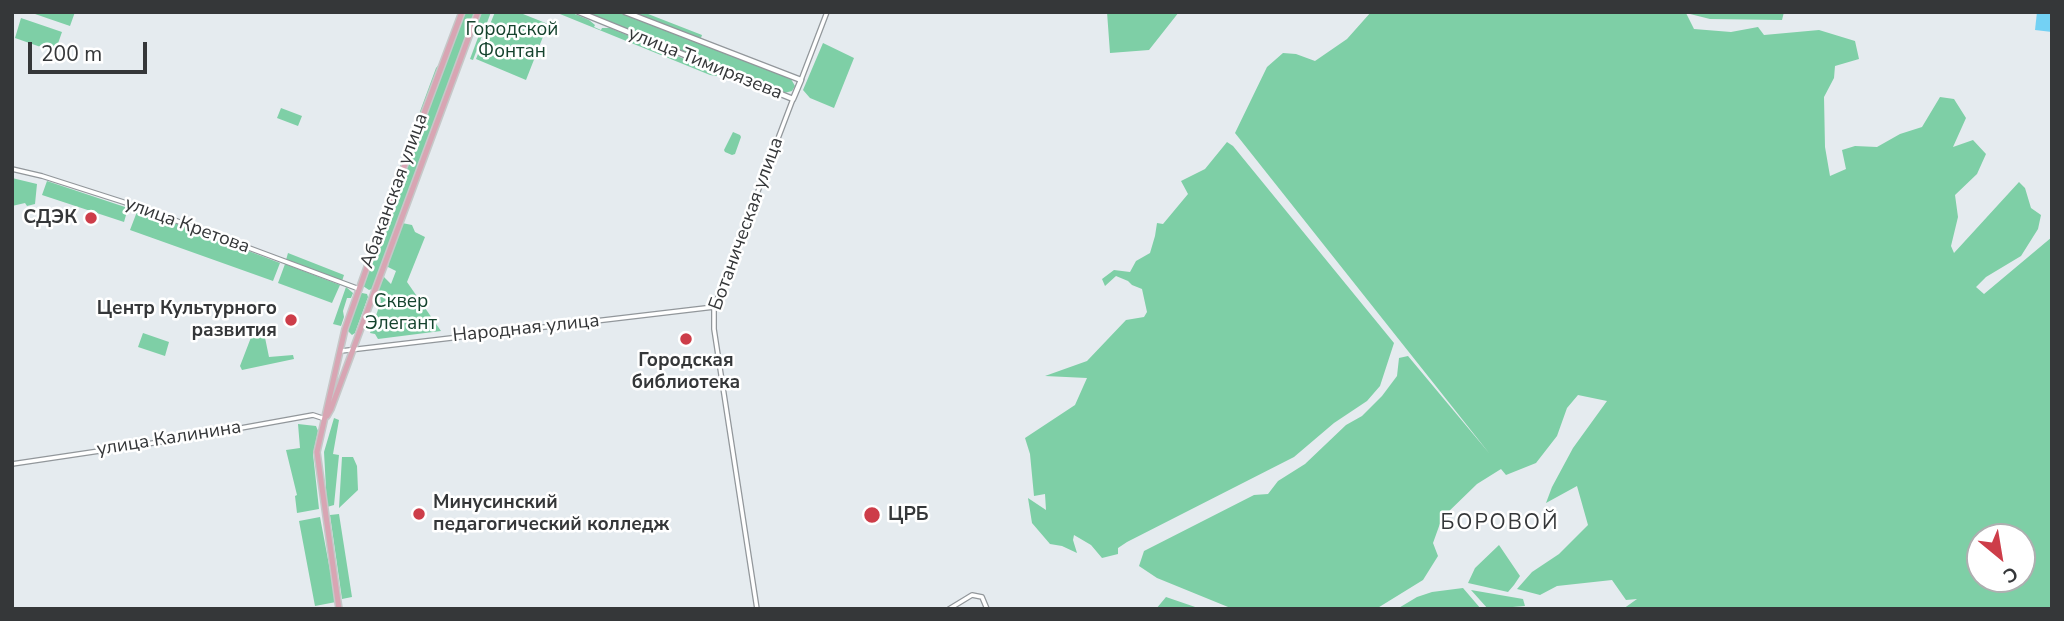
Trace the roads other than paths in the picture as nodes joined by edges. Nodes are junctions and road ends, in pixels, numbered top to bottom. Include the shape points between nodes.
1 (462, 12) edge
2 (478, 12) edge
3 (579, 12) edge
4 (625, 12) edge
5 (827, 12) edge
6 (801, 80) junction
7 (793, 99) junction
8 (12, 169) edge
9 (359, 289) junction
10 (373, 294) junction
11 (714, 307) junction
12 (344, 332) junction
13 (358, 334) junction
14 (353, 349) junction
15 (338, 352) junction
16 (325, 419) junction
17 (12, 464) edge
18 (339, 608) edge
19 (330, 609) edge
20 (757, 609) edge
21 (949, 609) edge
22 (987, 609) edge

1 - 9 main road, Абаканская улица
2 - 10 main road, Абаканская улица
3 - 7 main road, улица Тимирязева
4 - 6 main road, улица Тимирязева
5 - 6 street, Ботаническая улица
6 - 7 main road, Ботаническая улица
7 - 11 street, Ботаническая улица
8 - 9 street, улица Кретова via 142,208
9 - 10 main road
9 - 12 main road, Абаканская улица
10 - 13 main road, Абаканская улица
11 - 14 street, Народная улица
11 - 20 street, Ботаническая улица
12 - 13 main road via 350,339
12 - 15 main road, Абаканская улица
13 - 14 main road, Абаканская улица
14 - 15 street, Народная улица
14 - 16 main road, Абаканская улица
15 - 16 main road, Абаканская улица
16 - 17 street, улица Калинина via 313,415
16 - 18 main road, Абаканская улица via 317,462
18 - 19 street
21 - 22 street via 972,595 982,597

